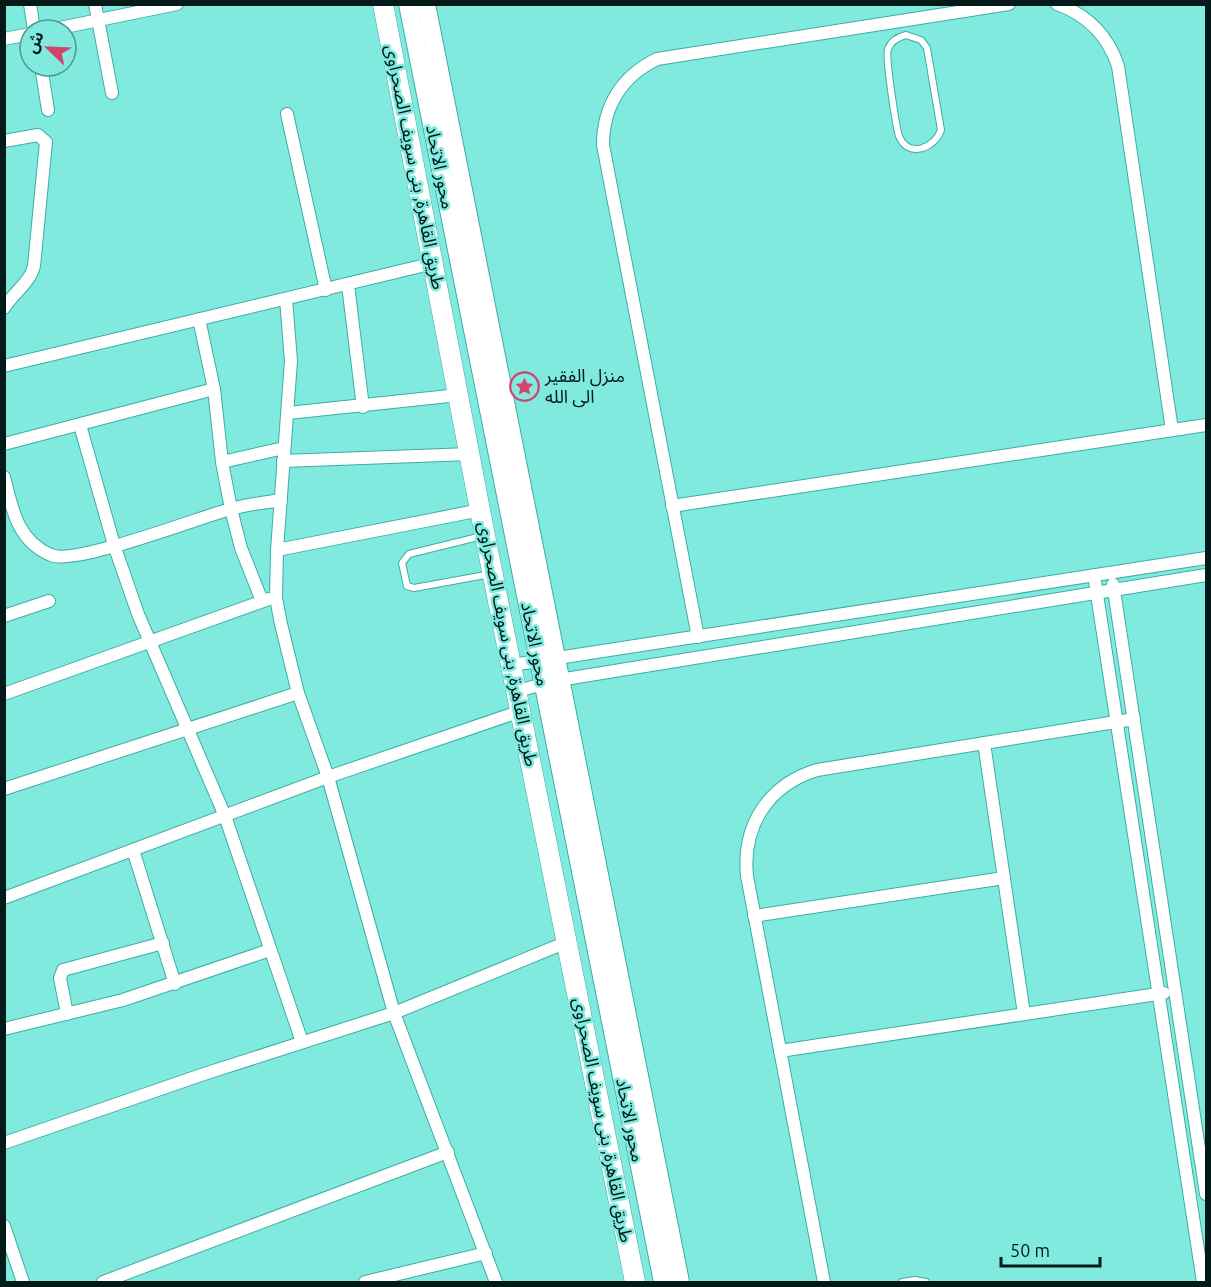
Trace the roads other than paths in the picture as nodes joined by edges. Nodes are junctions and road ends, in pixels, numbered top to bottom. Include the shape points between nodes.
1 (95, 4) edge
2 (177, 4) edge
3 (383, 4) edge
4 (408, 4) edge
5 (426, 4) edge
6 (1009, 4) edge
7 (1057, 4) edge
8 (98, 20) junction
9 (904, 20) junction
10 (78, 24) edge
11 (906, 35) junction
12 (42, 78) edge
13 (112, 93) dead end
14 (48, 110) dead end
15 (287, 114) dead end
16 (4, 141) edge
17 (434, 263) junction
18 (348, 285) junction
19 (326, 290) junction
20 (286, 299) junction
21 (4, 308) edge
22 (199, 319) junction
23 (4, 366) edge
24 (214, 388) junction
25 (459, 395) junction
26 (363, 407) junction
27 (288, 413) junction
28 (80, 425) junction
29 (1206, 425) edge
30 (1172, 430) junction
31 (4, 444) edge
32 (284, 448) junction
33 (470, 454) junction
34 (283, 461) junction
35 (222, 462) junction
36 (4, 477) edge
37 (281, 500) junction
38 (672, 506) junction
39 (231, 509) junction
40 (481, 510) junction
41 (485, 536) junction
42 (114, 545) junction
43 (277, 550) junction
44 (1206, 558) edge
45 (493, 573) junction
46 (1112, 573) junction
47 (1094, 575) junction
48 (1206, 575) edge
49 (1114, 590) junction
50 (1096, 592) junction
51 (276, 598) junction
52 (50, 601) dead end
53 (262, 601) junction
54 (4, 616) edge
55 (698, 636) junction
56 (149, 641) junction
57 (547, 661) junction
58 (512, 665) junction
59 (551, 683) junction
60 (518, 691) junction
61 (298, 693) junction
62 (4, 694) edge
63 (521, 711) junction
64 (1134, 719) junction
65 (1116, 722) junction
66 (188, 728) junction
67 (984, 743) junction
68 (328, 777) junction
69 (4, 789) edge
70 (225, 816) junction
71 (133, 850) junction
72 (1004, 878) junction
73 (4, 898) edge
74 (754, 916) junction
75 (567, 942) junction
76 (163, 943) junction
77 (270, 950) junction
78 (175, 984) junction
79 (1175, 991) junction
80 (1158, 994) junction
81 (394, 1013) junction
82 (67, 1014) junction
83 (1024, 1014) junction
84 (4, 1029) edge
85 (302, 1042) junction
86 (780, 1051) junction
87 (4, 1143) edge
88 (448, 1152) junction
89 (1206, 1194) edge
90 (4, 1226) edge
91 (486, 1253) junction
92 (23, 1282) edge
93 (103, 1282) edge
94 (365, 1282) edge
95 (496, 1282) edge
96 (635, 1282) edge
97 (663, 1282) edge
98 (680, 1282) edge
99 (824, 1282) edge
100 (902, 1282) edge
101 (926, 1282) edge
102 (1203, 1282) edge

1 - 8 street
2 - 8 street
3 - 17 main road, طريق القاهرة, بنى سويف الصحراوى
4 - 57 street, محور الاتحاد
5 - 57 street, محور الاتحاد
6 - 9 street
7 - 30 street via 1079,14 1099,31 1118,66
8 - 10 street
8 - 13 street
9 - 11 lane
9 - 38 street via 657,59 627,79 613,99 605,121 603,145
11 - 11 lane via 893,42 887,54 899,136 910,147 921,149 932,145 941,130 927,48 921,40
12 - 14 street
15 - 19 street
16 - 21 street via 38,135 46,142 32,275
17 - 18 street
17 - 25 main road, طريق القاهرة, بنى سويف الصحراوى
18 - 19 street
18 - 26 street
19 - 20 street
20 - 22 street
20 - 27 street via 291,361
22 - 23 street
22 - 24 street
24 - 28 street
24 - 35 street
25 - 26 street
25 - 33 main road, طريق القاهرة, بنى سويف الصحراوى
26 - 27 street
27 - 32 street
28 - 31 street
28 - 42 street
29 - 30 street
30 - 38 street
32 - 34 street
32 - 35 street
33 - 34 street
33 - 40 main road, طريق القاهرة, بنى سويف الصحراوى
34 - 37 street
35 - 39 street
36 - 42 street via 22,533 50,555 58,558
37 - 39 street
37 - 43 street
38 - 55 street
39 - 42 street
39 - 53 street
40 - 41 main road, طريق القاهرة, بنى سويف الصحراوى
40 - 43 street
41 - 45 main road, طريق القاهرة, بنى سويف الصحراوى
41 - 45 lane via 409,554 402,563 404,581 414,588
42 - 56 street
43 - 51 street
44 - 46 street
45 - 58 main road, طريق القاهرة, بنى سويف الصحراوى
46 - 47 street
46 - 49 street
47 - 50 street
47 - 55 street
48 - 49 street
49 - 50 street
49 - 64 street
50 - 59 street
50 - 65 street
51 - 53 street
51 - 61 street
52 - 54 street
53 - 56 street
55 - 57 street
56 - 62 street
56 - 66 street
57 - 58 street
57 - 59 street, محور الاتحاد
58 - 60 main road, طريق القاهرة, بنى سويف الصحراوى
59 - 60 street
59 - 97 street, محور الاتحاد
59 - 98 street, محور الاتحاد
60 - 63 main road, طريق القاهرة, بنى سويف الصحراوى
61 - 66 street
61 - 68 street
63 - 68 street
63 - 75 main road, طريق القاهرة, بنى سويف الصحراوى
64 - 65 street
64 - 79 street
65 - 67 street
65 - 80 street
66 - 69 street
66 - 70 street
67 - 72 street
67 - 74 street via 817,770 783,786 758,815 748,838 745,863
68 - 70 street
68 - 81 street
70 - 71 street
70 - 77 street
71 - 73 street
71 - 76 street
72 - 74 street
72 - 83 street
74 - 86 street
75 - 81 street
75 - 96 main road, طريق القاهرة, بنى سويف الصحراوى
76 - 78 street
76 - 82 street via 63,969 60,978
77 - 78 street
77 - 85 street
78 - 82 street
79 - 80 street
79 - 89 street
80 - 83 street
80 - 102 street
81 - 85 street
81 - 88 street
82 - 84 street
83 - 86 street
85 - 87 street
86 - 99 street
88 - 91 street
88 - 93 street
90 - 92 street
91 - 94 street
91 - 95 street
100 - 101 lane

